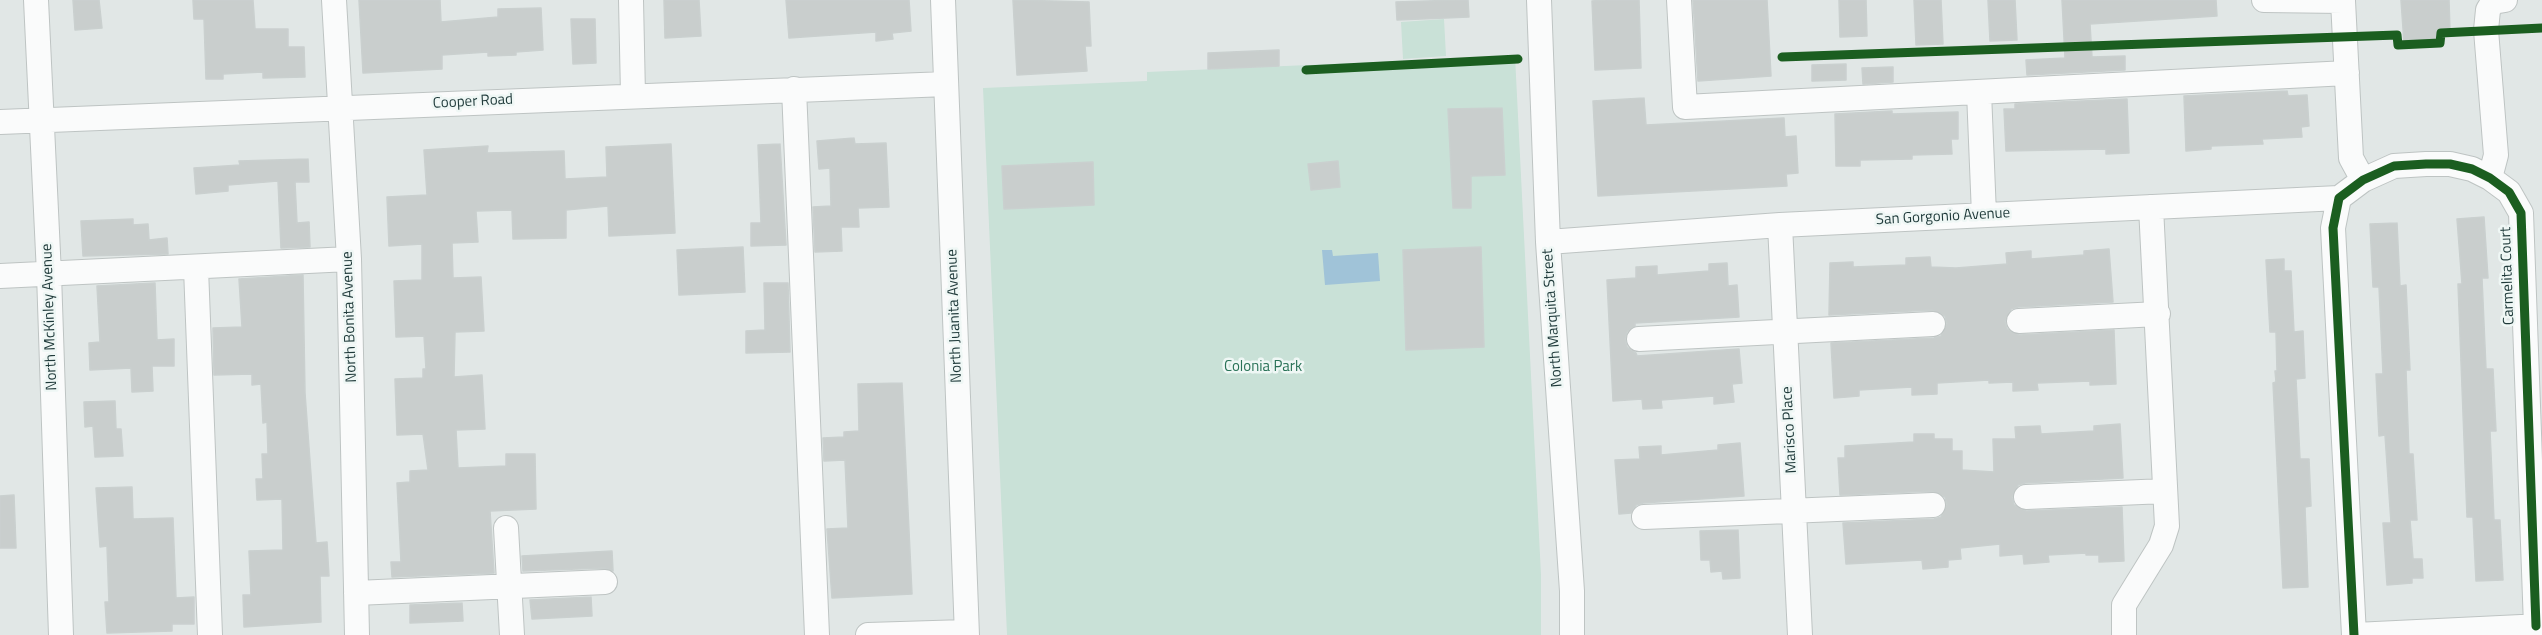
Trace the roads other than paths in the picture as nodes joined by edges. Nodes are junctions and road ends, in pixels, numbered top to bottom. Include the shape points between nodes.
1 (36, 0) edge
2 (334, 0) edge
3 (631, 0) edge
4 (943, 0) edge
5 (1539, 0) edge
6 (1679, 0) edge
7 (2264, 0) edge
8 (2505, 0) edge
9 (2347, 73) junction
10 (946, 84) junction
11 (794, 89) junction
12 (1979, 92) junction
13 (633, 95) junction
14 (339, 109) junction
15 (42, 120) junction
16 (0, 122) edge
17 (2490, 178) junction
18 (2363, 180) junction
19 (2339, 198) junction
20 (2151, 207) junction
21 (1984, 215) junction
22 (1780, 225) junction
23 (1548, 242) junction
24 (349, 259) junction
25 (196, 268) junction
26 (49, 274) junction
27 (0, 276) edge
28 (2158, 315) junction
29 (2019, 321) dead end
30 (1933, 324) dead end
31 (1785, 332) junction
32 (1639, 339) dead end
33 (2165, 491) junction
34 (2026, 497) dead end
35 (1933, 505) dead end
36 (1794, 510) junction
37 (1644, 517) dead end
38 (506, 528) dead end
39 (605, 582) dead end
40 (509, 587) junction
41 (356, 593) junction
42 (2539, 626) edge
43 (966, 633) edge
44 (61, 635) edge
45 (210, 635) edge
46 (357, 635) edge
47 (512, 635) edge
48 (817, 635) edge
49 (868, 635) edge
50 (1572, 635) edge
51 (1800, 635) edge
52 (2124, 635) edge
53 (2354, 635) edge

1 - 15 street, North McKinley Avenue
2 - 14 street, North Bonita Avenue
3 - 13 street
4 - 10 street, North Juanita Avenue
5 - 23 street, North Marquita Street
6 - 12 street via 1686,107
7 - 9 street via 2343,1
8 - 17 street via 2493,2 2486,30 2496,155
9 - 12 street
9 - 18 street via 2351,158
10 - 11 street, Cooper Road
10 - 43 street, North Juanita Avenue
11 - 13 street, Cooper Road
11 - 48 street
12 - 21 street
13 - 14 street, Cooper Road
14 - 15 street, Cooper Road
14 - 24 street, North Bonita Avenue
15 - 16 street, Cooper Road
15 - 26 street, North McKinley Avenue
17 - 18 street, Carmelita Court via 2461,167 2426,164 2394,166
17 - 42 street, Carmelita Court via 2509,192 2521,213
18 - 19 street, Carmelita Court
19 - 20 street, San Gorgonio Avenue
19 - 53 street via 2333,228
20 - 21 street, San Gorgonio Avenue
20 - 28 street
21 - 22 street, San Gorgonio Avenue
22 - 23 street, San Gorgonio Avenue
22 - 31 street, Marisco Place
23 - 50 street, North Marquita Street
24 - 25 street
24 - 41 street, North Bonita Avenue
25 - 26 street
25 - 45 street
26 - 27 street
26 - 44 street, North McKinley Avenue
28 - 29 street
28 - 33 street
30 - 31 street
31 - 32 street
31 - 36 street, Marisco Place
33 - 34 street
33 - 52 street via 2166,535 2124,605
35 - 36 street
36 - 37 street
36 - 51 street, Marisco Place
38 - 40 street
39 - 40 street
40 - 41 street
40 - 47 street
41 - 46 street, North Bonita Avenue
42 - 53 street
43 - 49 street

